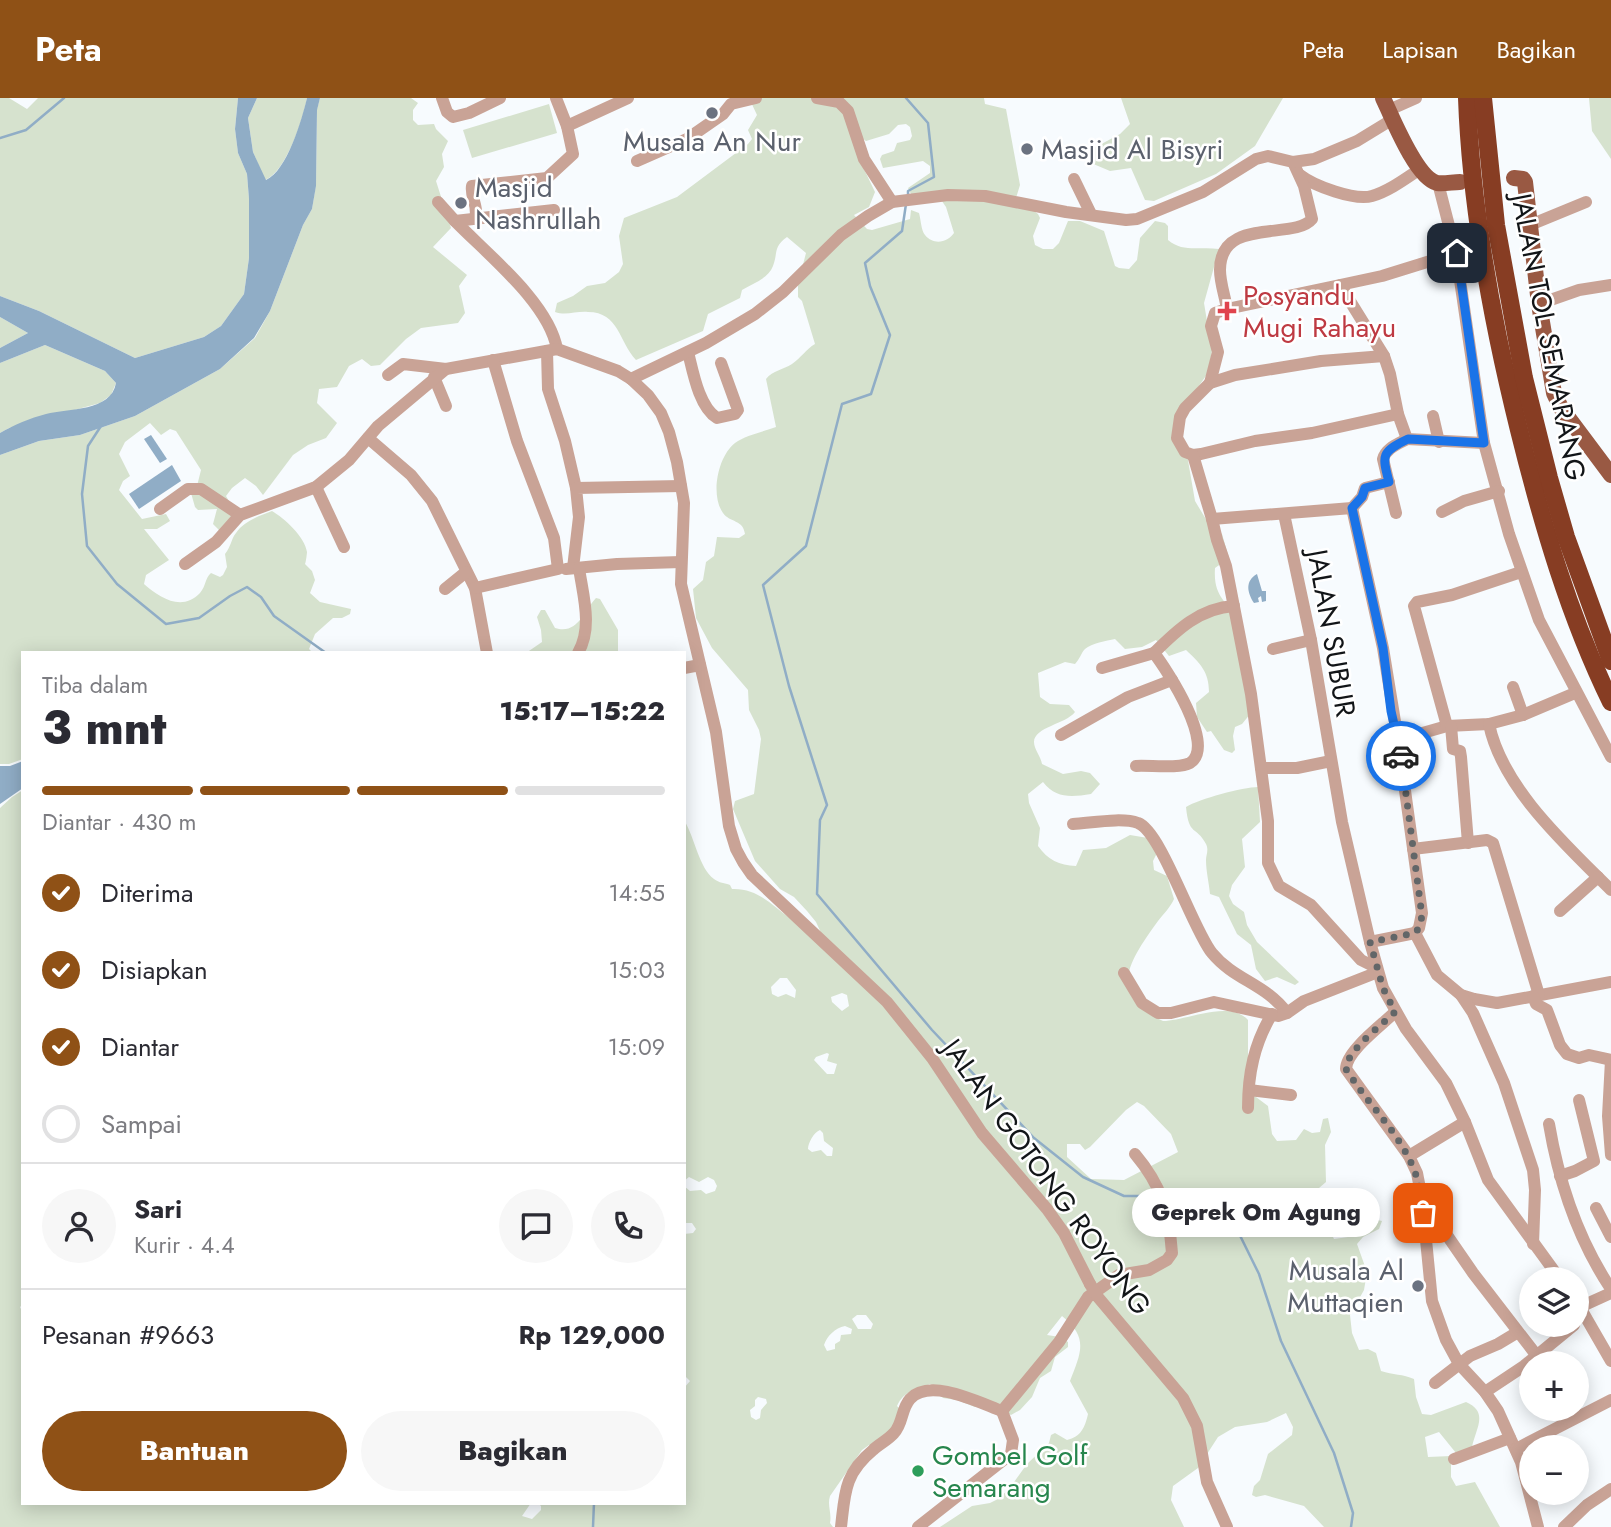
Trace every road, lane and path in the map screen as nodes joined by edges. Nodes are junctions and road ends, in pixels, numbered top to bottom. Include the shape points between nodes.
1 (442, 98) edge
2 (500, 98) edge
3 (556, 98) edge
4 (628, 98) edge
5 (756, 98) edge
6 (817, 98) edge
7 (1416, 98) edge
8 (1467, 98) edge
9 (1483, 98) edge
10 (729, 101) edge
11 (1388, 109) edge
12 (567, 126) junction
13 (637, 161) dead end
14 (1293, 162) junction
15 (1420, 169) junction
16 (1300, 176) junction
17 (1074, 178) dead end
18 (1517, 178) dead end
19 (1460, 182) dead end
20 (1438, 183) junction
21 (896, 201) junction
22 (439, 202) dead end
23 (1586, 202) dead end
24 (554, 209) dead end
25 (1091, 214) junction
26 (475, 219) junction
27 (455, 221) junction
28 (1530, 225) junction
29 (1457, 253) junction
30 (1340, 285) junction
31 (1611, 285) edge
32 (1539, 304) junction
33 (1227, 309) junction
34 (552, 350) junction
35 (688, 352) junction
36 (1384, 356) junction
37 (493, 360) junction
38 (720, 363) dead end
39 (446, 369) junction
40 (388, 375) dead end
41 (434, 377) junction
42 (631, 379) junction
43 (1210, 383) junction
44 (446, 406) dead end
45 (1398, 414) junction
46 (1433, 416) dead end
47 (368, 438) junction
48 (1408, 439) junction
49 (1439, 442) junction
50 (1484, 443) junction
51 (1193, 455) junction
52 (1611, 475) edge
53 (1389, 482) junction
54 (681, 486) junction
55 (316, 487) junction
56 (576, 488) junction
57 (1499, 491) junction
58 (1352, 508) junction
59 (160, 509) dead end
60 (1442, 512) dead end
61 (1396, 513) dead end
62 (1284, 514) junction
63 (240, 515) junction
64 (1212, 519) junction
65 (344, 547) dead end
66 (681, 562) junction
67 (185, 564) dead end
68 (576, 568) junction
69 (558, 569) junction
70 (466, 572) junction
71 (1521, 572) junction
72 (475, 588) junction
73 (445, 589) dead end
74 (1234, 606) junction
75 (1311, 640) junction
76 (1273, 649) dead end
77 (488, 651) edge
78 (579, 651) edge
79 (1154, 653) junction
80 (1611, 661) edge
81 (700, 665) junction
82 (686, 668) edge
83 (1102, 668) dead end
84 (1172, 680) junction
85 (1513, 687) dead end
86 (1576, 693) junction
87 (1611, 702) edge
88 (1523, 715) junction
89 (1489, 724) junction
90 (1449, 726) junction
91 (1061, 735) dead end
92 (1398, 740) junction
93 (1611, 757) edge
94 (1331, 761) junction
95 (1136, 766) dead end
96 (1261, 768) junction
97 (1073, 824) dead end
98 (1468, 843) junction
99 (1413, 849) junction
100 (1598, 877) junction
101 (1611, 890) edge
102 (1560, 911) dead end
103 (1415, 933) junction
104 (1370, 942) junction
105 (1377, 970) junction
106 (1124, 973) dead end
107 (1611, 982) edge
108 (1461, 995) junction
109 (1536, 995) junction
110 (1395, 1012) junction
111 (1287, 1013) junction
112 (1272, 1014) junction
113 (1611, 1060) edge
114 (1249, 1090) junction
115 (1291, 1096) dead end
116 (1579, 1100) dead end
117 (1248, 1108) dead end
118 (1465, 1122) junction
119 (1549, 1124) dead end
120 (1135, 1154) dead end
121 (1611, 1155) edge
122 (1409, 1156) junction
123 (1594, 1161) junction
124 (1560, 1177) junction
125 (1422, 1199) junction
126 (1596, 1208) dead end
127 (1611, 1237) edge
128 (1533, 1244) junction
129 (1551, 1267) edge
130 (1611, 1291) edge
131 (1589, 1307) edge
132 (1589, 1329) edge
133 (1518, 1332) junction
134 (1556, 1337) edge
135 (1533, 1351) edge
136 (1542, 1351) edge
137 (1611, 1361) edge
138 (1460, 1364) junction
139 (1519, 1368) edge
140 (1435, 1383) dead end
141 (1485, 1392) junction
142 (1611, 1401) edge
143 (1002, 1411) junction
144 (1513, 1444) junction
145 (1454, 1459) dead end
146 (1611, 1489) edge
147 (841, 1527) edge
148 (918, 1527) edge
149 (1227, 1527) edge
150 (1538, 1527) edge
151 (1564, 1527) edge

1 - 2 street via 453,117
3 - 12 street
4 - 12 street
5 - 10 street
6 - 21 street via 839,102 848,111 864,159
7 - 11 street
8 - 87 highway, JALAN TOL SEMARANG via 1478,226 1499,348 1549,544
9 - 80 highway, JALAN TOL SEMARANG via 1496,225 1524,378 1566,537
10 - 13 street via 723,114 687,139
11 - 14 street via 1338,150
11 - 15 main road
12 - 26 street via 573,153 547,178 472,186
14 - 16 street
14 - 25 street via 1268,156 1256,159 1203,192 1147,216 1126,220
15 - 16 street via 1369,197 1327,189
15 - 20 main road
16 - 33 street via 1310,222 1230,243 1220,270
17 - 25 street
18 - 28 main road via 1525,182
19 - 20 main road
20 - 29 street
21 - 25 street via 985,196
21 - 35 street via 841,235 755,314
22 - 27 street
23 - 28 street
24 - 26 street
26 - 27 street
27 - 34 street via 541,313 553,332
28 - 32 main road
29 - 30 street
29 - 50 street
30 - 33 street
30 - 36 street
31 - 32 street
32 - 52 main road via 1554,393
33 - 43 street via 1215,313 1212,320 1218,352
34 - 37 street
34 - 42 street
34 - 56 street via 548,388
35 - 38 street via 705,403 717,418 738,410
35 - 42 street
36 - 43 street via 1321,361
36 - 45 street
37 - 39 street
37 - 69 street via 517,441 554,538
39 - 40 street via 403,364
39 - 41 street
41 - 44 street
41 - 47 street
42 - 54 street, JALAN GOTONG ROYONG via 661,413
43 - 51 street via 1180,417 1177,438 1185,452
45 - 48 street
45 - 51 street
46 - 49 street
47 - 55 street
47 - 70 street via 427,493
48 - 49 street
48 - 53 street via 1385,454
49 - 50 street
50 - 57 street
51 - 64 street
53 - 58 street via 1365,488
53 - 61 street
54 - 56 street
54 - 66 street, JALAN GOTONG ROYONG via 685,518
55 - 63 street
55 - 65 street
56 - 68 street
57 - 60 street
57 - 71 street
58 - 62 street
58 - 92 street
59 - 63 street via 188,489 201,489
62 - 64 street
62 - 75 street, JALAN SUBUR
63 - 67 street via 216,542
64 - 74 street
66 - 68 street
66 - 81 street, JALAN GOTONG ROYONG via 683,595
68 - 69 street
68 - 78 street via 586,623
69 - 72 street
70 - 72 street
70 - 73 street
71 - 86 street
71 - 90 street via 1413,606
72 - 77 street
74 - 79 street via 1199,615
74 - 96 street
75 - 76 street
75 - 94 street, JALAN SUBUR
79 - 83 street
79 - 84 street
81 - 82 street
81 - 149 street, JALAN GOTONG ROYONG, bridge via 720,751 729,826 743,862 887,1002 932,1058 982,1133 1047,1209 1097,1296 1183,1398 1197,1426 1207,1482
84 - 91 street via 1140,691
84 - 95 street via 1197,734 1198,753 1186,765
85 - 88 street
86 - 88 street
86 - 93 street
88 - 89 street
89 - 90 street
89 - 100 street via 1498,753 1523,792 1560,841
90 - 92 street
90 - 98 street via 1453,749 1460,751 1461,757
92 - 99 street
94 - 96 street, JALAN SUBUR via 1297,768
94 - 104 street, JALAN SUBUR
96 - 105 street via 1268,863 1275,880 1311,905 1361,960
97 - 111 street via 1124,821 1145,827 1211,953 1269,993
98 - 99 street
98 - 109 street via 1490,840 1494,844
99 - 103 street via 1422,916
100 - 101 street
100 - 102 street
103 - 104 street
103 - 108 street via 1437,975
104 - 105 street, JALAN SUBUR
105 - 110 street, JALAN SUBUR
105 - 111 street via 1304,1000
106 - 112 street via 1142,1003 1158,1013 1214,1002
107 - 109 street
108 - 109 street via 1497,1003
108 - 128 street via 1504,1083 1533,1170
109 - 113 street via 1536,1004 1547,1010 1567,1054
110 - 118 street, JALAN SUBUR via 1441,1076
110 - 122 street via 1346,1060 1346,1069
111 - 112 street
112 - 114 street via 1253,1057
113 - 121 street
114 - 115 street
114 - 117 street
116 - 123 street
118 - 122 street
118 - 128 street, JALAN SUBUR via 1488,1180
119 - 124 street
120 - 143 street via 1163,1198 1172,1253 1149,1270 1119,1275 1088,1297 1059,1342
121 - 123 street
122 - 125 street
123 - 124 street
124 - 130 street via 1575,1223
125 - 133 street
125 - 138 street via 1432,1301
126 - 127 street
128 - 129 street, JALAN SUBUR
130 - 131 street
132 - 137 street
133 - 135 street
133 - 138 street
134 - 136 street
138 - 140 street
138 - 141 street
139 - 141 street
141 - 144 street
142 - 144 street
143 - 147 street via 945,1391 915,1395 905,1406 895,1433 849,1476
143 - 148 street via 1013,1440 1011,1454
144 - 145 street
144 - 150 street
146 - 151 street

